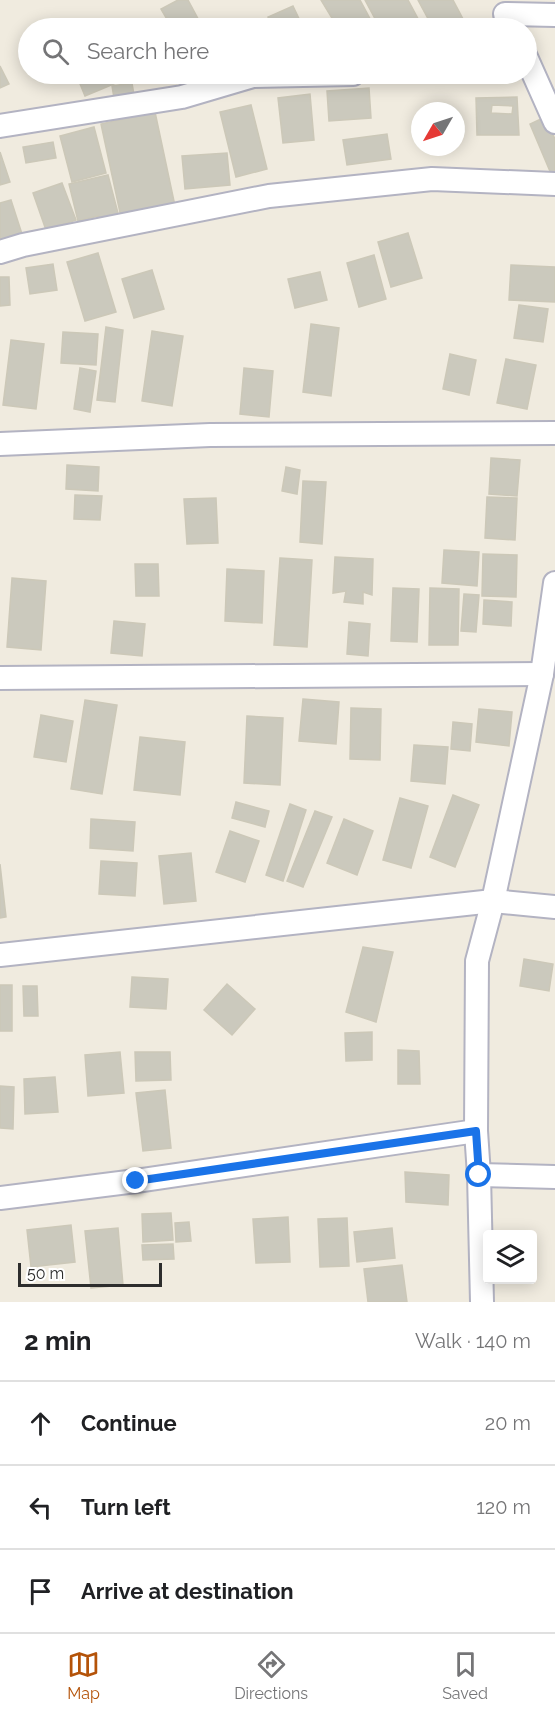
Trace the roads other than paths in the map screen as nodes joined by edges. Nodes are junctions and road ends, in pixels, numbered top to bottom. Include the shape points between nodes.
1 (504, 14) edge
2 (555, 15) edge
3 (537, 83) edge
4 (226, 84) edge
5 (555, 122) edge
6 (0, 126) edge
7 (555, 184) edge
8 (0, 252) edge
9 (555, 434) edge
10 (0, 444) edge
11 (555, 583) edge
12 (542, 674) junction
13 (0, 678) edge
14 (493, 901) junction
15 (555, 907) edge
16 (0, 955) edge
17 (476, 1131) junction
18 (479, 1175) junction
19 (555, 1177) edge
20 (0, 1198) edge
21 (482, 1302) edge

1 - 2 street
3 - 5 street
4 - 6 street via 182,97
7 - 8 street via 432,179 269,196
9 - 10 street via 210,435
11 - 12 street
12 - 13 street
12 - 14 street
14 - 15 street
14 - 16 street
14 - 17 street via 477,961
17 - 18 street
17 - 20 street
18 - 19 street
18 - 21 street

